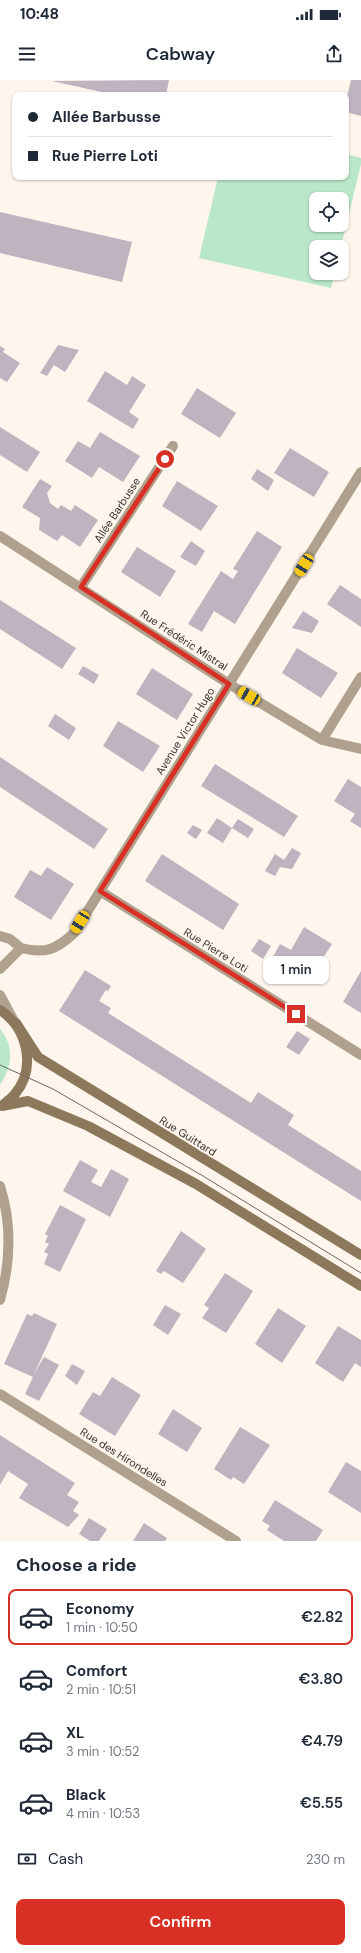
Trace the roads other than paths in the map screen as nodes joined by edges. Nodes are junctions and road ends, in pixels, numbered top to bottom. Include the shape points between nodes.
1 (173, 446) dead end
2 (361, 472) edge
3 (0, 536) edge
4 (81, 587) junction
5 (361, 677) edge
6 (229, 684) junction
7 (322, 740) junction
8 (361, 749) edge
9 (100, 891) junction
10 (0, 936) edge
11 (21, 948) junction
12 (0, 969) edge
13 (0, 995) edge
14 (0, 1010) edge
15 (16, 1023) junction
16 (361, 1055) edge
17 (1, 1108) edge
18 (0, 1186) edge
19 (361, 1255) edge
20 (361, 1286) edge
21 (0, 1300) edge
22 (0, 1394) edge
23 (236, 1541) edge

1 - 4 street, Allée Barbusse
2 - 6 street, Avenue Victor Hugo
3 - 4 street, Rue Frédéric Mistral
4 - 6 street, Rue Frédéric Mistral
5 - 7 street
6 - 7 street, Rue Frédéric Mistral
6 - 9 street, Avenue Victor Hugo
7 - 8 street, Rue Frédéric Mistral
9 - 11 street, Avenue Victor Hugo via 74,933 63,944 41,951
9 - 16 street, Rue Pierre Loti
10 - 11 street, Avenue Victor Hugo via 10,939
11 - 12 street
13 - 15 street
14 - 15 main road
15 - 17 main road via 24,1039 28,1057 25,1076 16,1093
15 - 19 main road, Rue Guittard via 38,1057
17 - 20 main road via 28,1101 88,1126 196,1184
18 - 21 street via 9,1229 8,1263
22 - 23 street, Rue des Hirondelles

